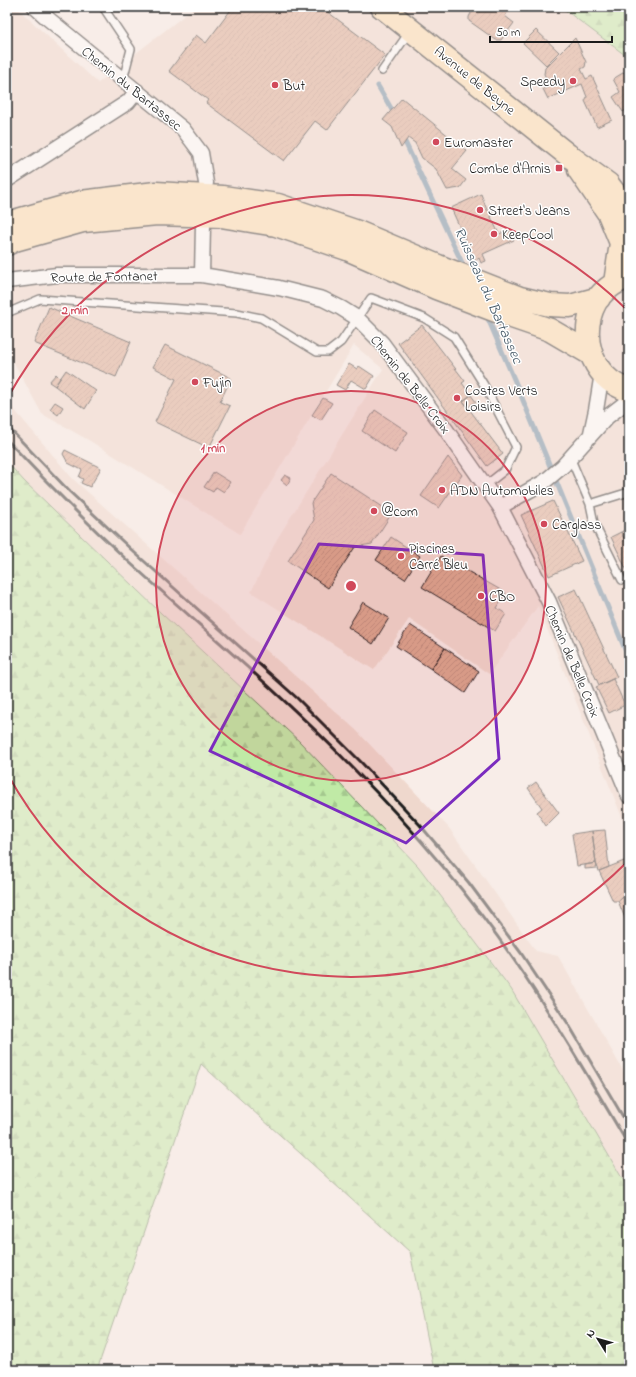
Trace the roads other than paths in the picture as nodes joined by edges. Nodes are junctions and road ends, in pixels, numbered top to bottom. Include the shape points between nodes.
1 (35, 7) edge
2 (103, 7) edge
3 (382, 7) edge
4 (412, 30) junction
5 (382, 71) dead end
6 (123, 80) junction
7 (137, 91) junction
8 (568, 155) junction
9 (7, 180) edge
10 (206, 183) dead end
11 (629, 212) edge
12 (7, 223) edge
13 (203, 225) dead end
14 (7, 244) edge
15 (202, 275) junction
16 (622, 280) edge
17 (7, 281) edge
18 (599, 298) junction
19 (516, 307) junction
20 (7, 313) edge
21 (357, 318) junction
22 (591, 354) junction
23 (602, 373) junction
24 (629, 390) edge
25 (629, 400) edge
26 (591, 433) junction
27 (566, 461) junction
28 (486, 485) junction
29 (629, 492) edge
30 (590, 504) junction
31 (500, 507) junction
32 (622, 580) dead end
33 (629, 796) edge

1 - 6 street, Chemin du Bartassec
2 - 6 lane via 131,49
3 - 4 main road, Avenue de Beyne
4 - 5 lane
4 - 8 main road, Avenue de Beyne
6 - 7 street, Chemin du Bartassec
7 - 9 street via 128,102
7 - 10 street, Chemin du Bartassec via 183,129 201,153
8 - 11 main road, Avenue de Beyne via 608,184
8 - 16 main road, Avenue de Beyne via 609,214 621,243
12 - 19 main road via 81,202 156,193 223,197 278,204 356,231 438,266
13 - 15 street
14 - 19 main road via 83,221 157,214 221,216 276,225 347,249 436,288
15 - 17 street, Route de Fontanet via 57,275
15 - 21 street, Chemin de Belle Croix via 279,288 323,300
16 - 18 main road
18 - 19 main road via 570,306
18 - 22 main road via 590,316 587,335
19 - 22 main road
20 - 21 lane via 40,299 237,313 261,318 317,352 328,352 341,342
21 - 28 street, Chemin de Belle Croix via 382,343
21 - 28 lane via 371,298 424,318 454,337 484,385 516,447 505,470
22 - 23 main road
23 - 24 main road via 612,382
23 - 26 street
25 - 26 street
26 - 27 street
27 - 30 lane
27 - 31 street via 544,482
28 - 31 street, Chemin de Belle Croix
29 - 30 lane
30 - 32 lane via 594,523
31 - 33 street, Chemin de Belle Croix via 548,602

